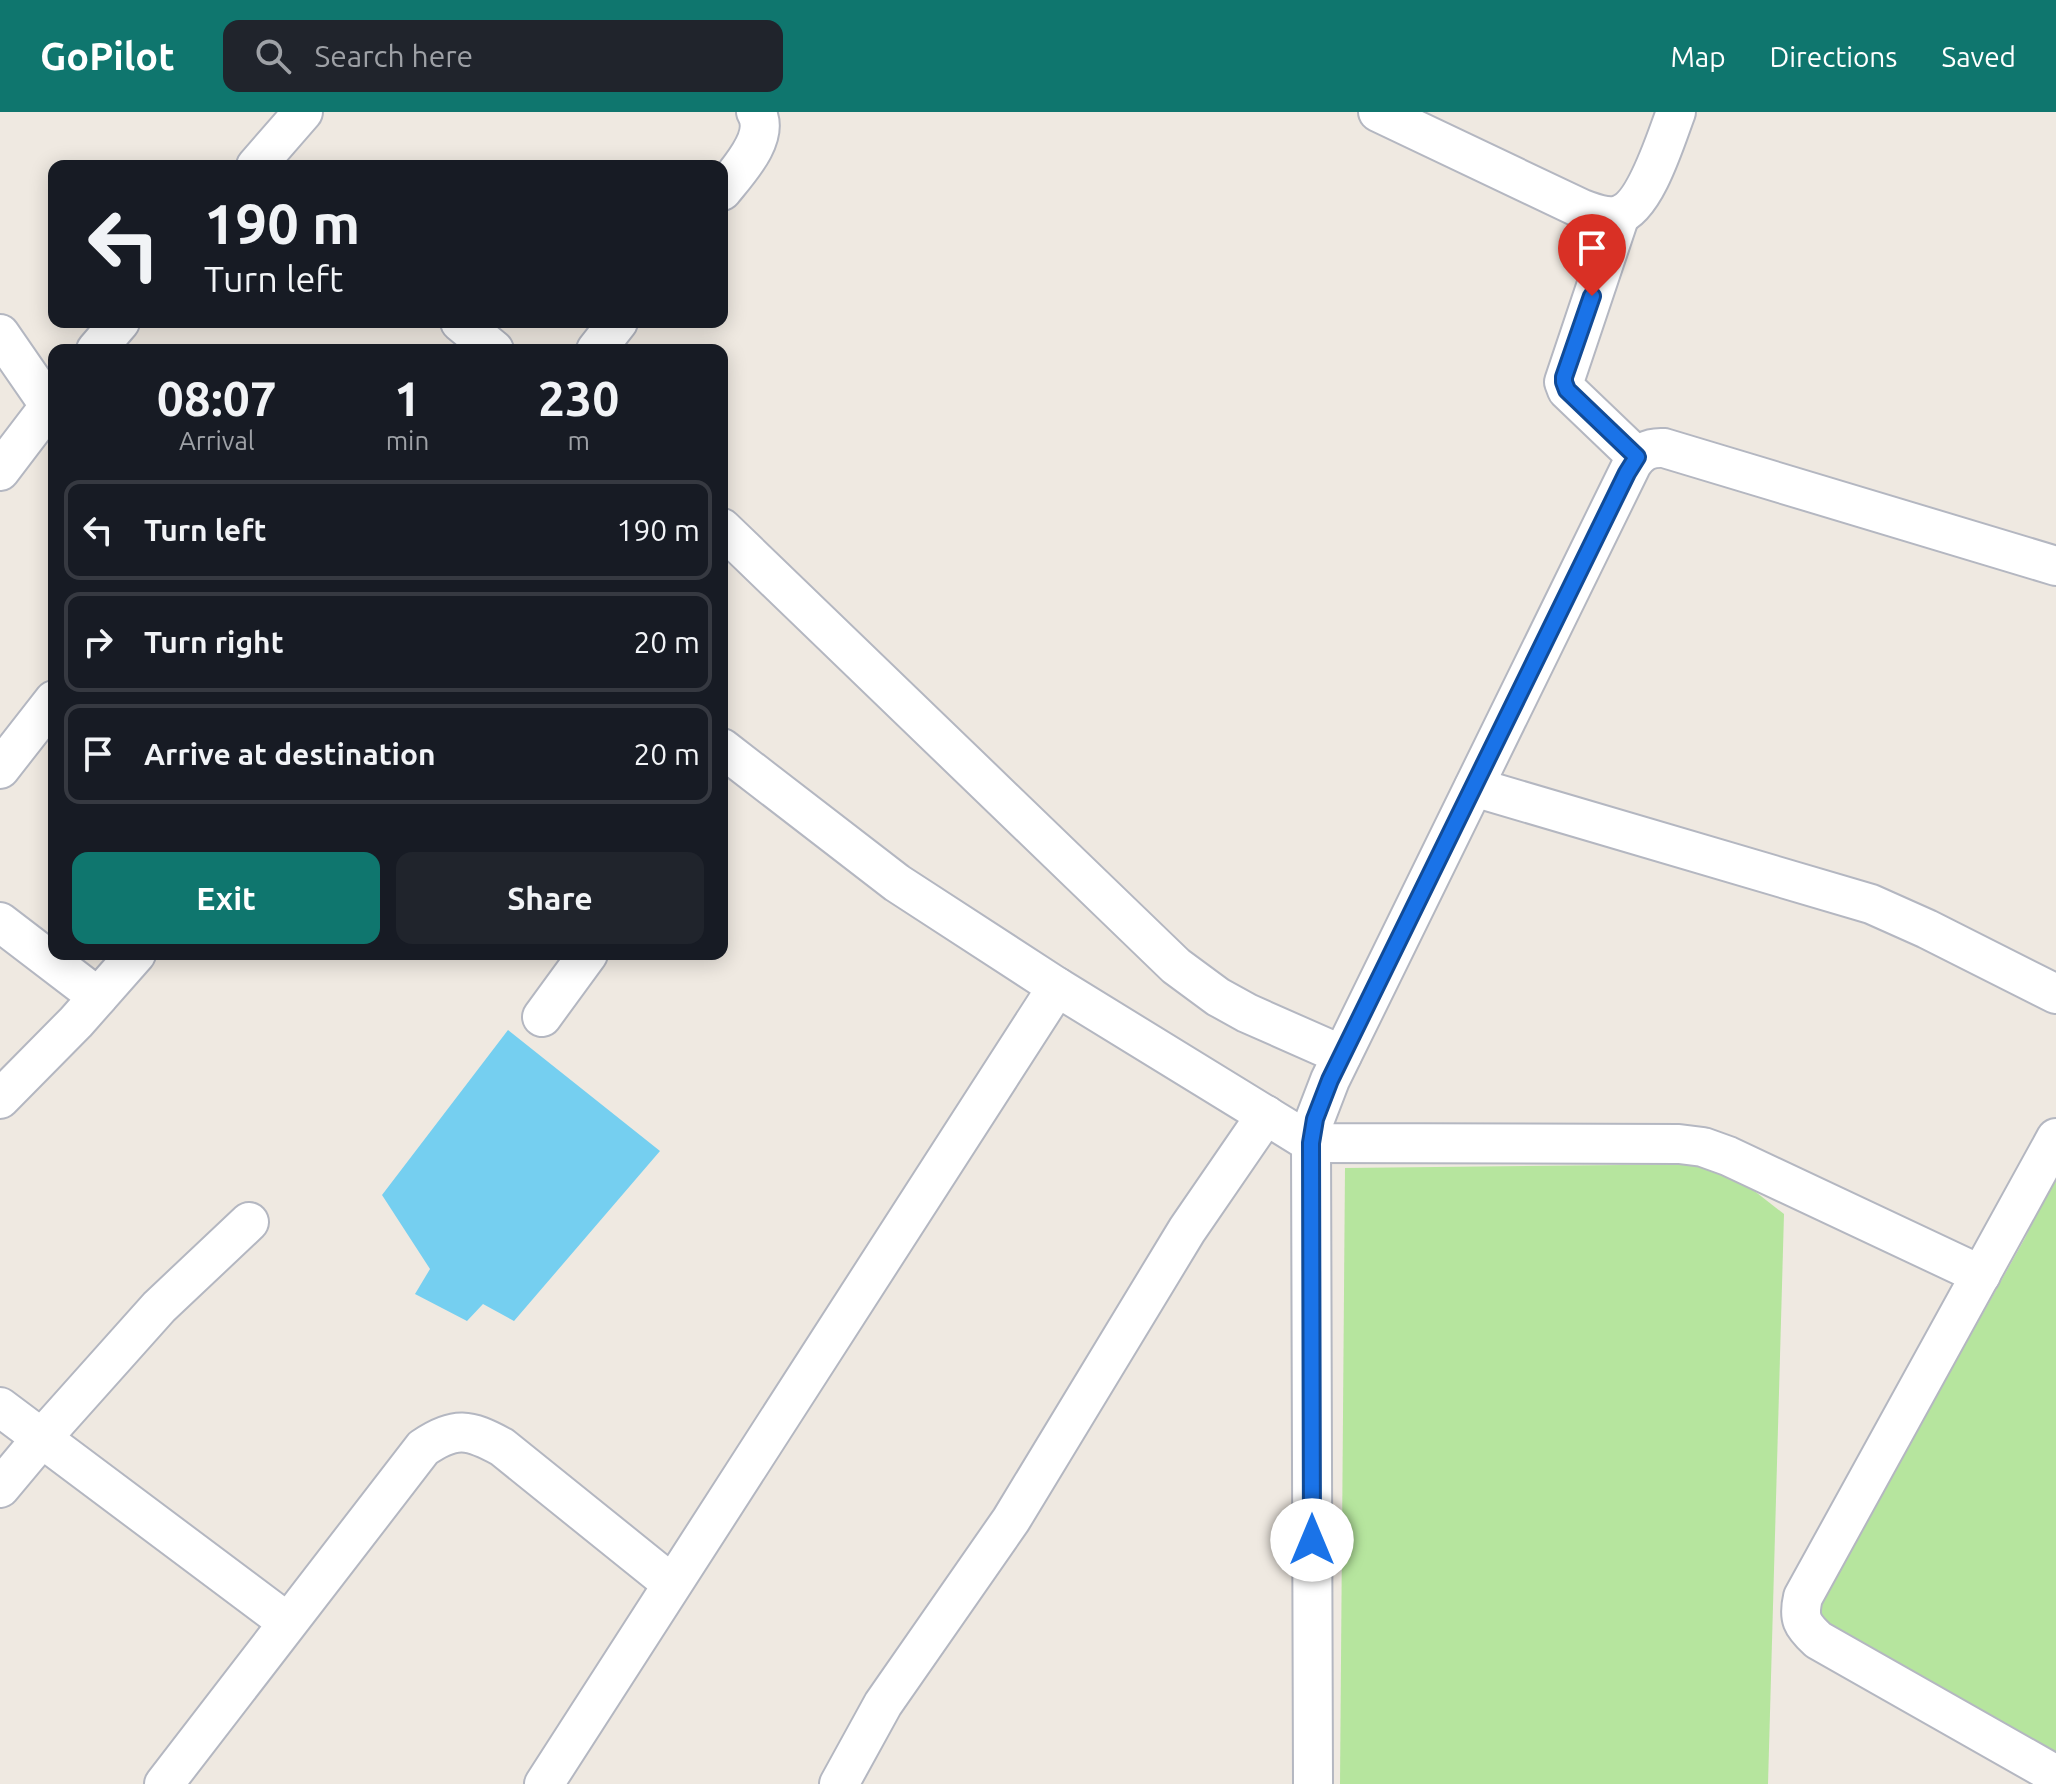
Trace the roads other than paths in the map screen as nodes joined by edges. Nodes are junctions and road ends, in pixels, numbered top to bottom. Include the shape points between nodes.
1 (303, 112) edge
2 (756, 112) edge
3 (1378, 112) edge
4 (1676, 112) edge
5 (265, 160) edge
6 (728, 183) edge
7 (1620, 215) junction
8 (115, 328) edge
9 (467, 328) edge
10 (613, 328) edge
11 (0, 334) edge
12 (101, 344) edge
13 (487, 344) edge
14 (601, 344) edge
15 (48, 397) edge
16 (48, 407) edge
17 (1637, 457) junction
18 (0, 471) edge
19 (728, 534) edge
20 (2056, 566) edge
21 (48, 708) edge
22 (728, 760) edge
23 (0, 769) edge
24 (1474, 787) junction
25 (0, 922) edge
26 (48, 959) edge
27 (50, 960) edge
28 (131, 960) edge
29 (584, 960) edge
30 (1057, 987) junction
31 (2056, 994) edge
32 (98, 997) junction
33 (542, 1017) dead end
34 (1342, 1055) junction
35 (0, 1099) edge
36 (1266, 1115) junction
37 (2056, 1138) edge
38 (1311, 1143) junction
39 (249, 1222) dead end
40 (1981, 1275) junction
41 (0, 1407) edge
42 (41, 1439) junction
43 (0, 1488) edge
44 (672, 1584) junction
45 (287, 1622) junction
46 (2056, 1775) edge
47 (164, 1784) edge
48 (544, 1784) edge
49 (839, 1784) edge
50 (1313, 1784) edge

1 - 5 street
2 - 6 street via 760,136
3 - 7 street via 1582,209
4 - 7 street via 1645,190
7 - 17 street via 1564,382
8 - 12 street
9 - 13 street
10 - 14 street
11 - 15 street
16 - 18 street
17 - 20 street via 1664,448
17 - 24 street
19 - 34 street via 1176,966 1228,1003
21 - 23 street
22 - 30 street via 897,883
24 - 31 street via 1871,904
24 - 34 street
25 - 26 street
27 - 32 street
28 - 32 street
29 - 33 street
30 - 36 street
30 - 44 street
32 - 35 street
34 - 38 street via 1320,1102
36 - 38 street
36 - 49 street via 1187,1230 1011,1520 883,1704
37 - 40 street
38 - 40 street via 1703,1147
38 - 50 street
39 - 42 street via 170,1294
40 - 46 street via 1800,1611 1804,1627 1818,1640
41 - 42 street
42 - 43 street
42 - 45 street
44 - 45 street via 502,1447 460,1432 423,1448
44 - 48 street
45 - 47 street

